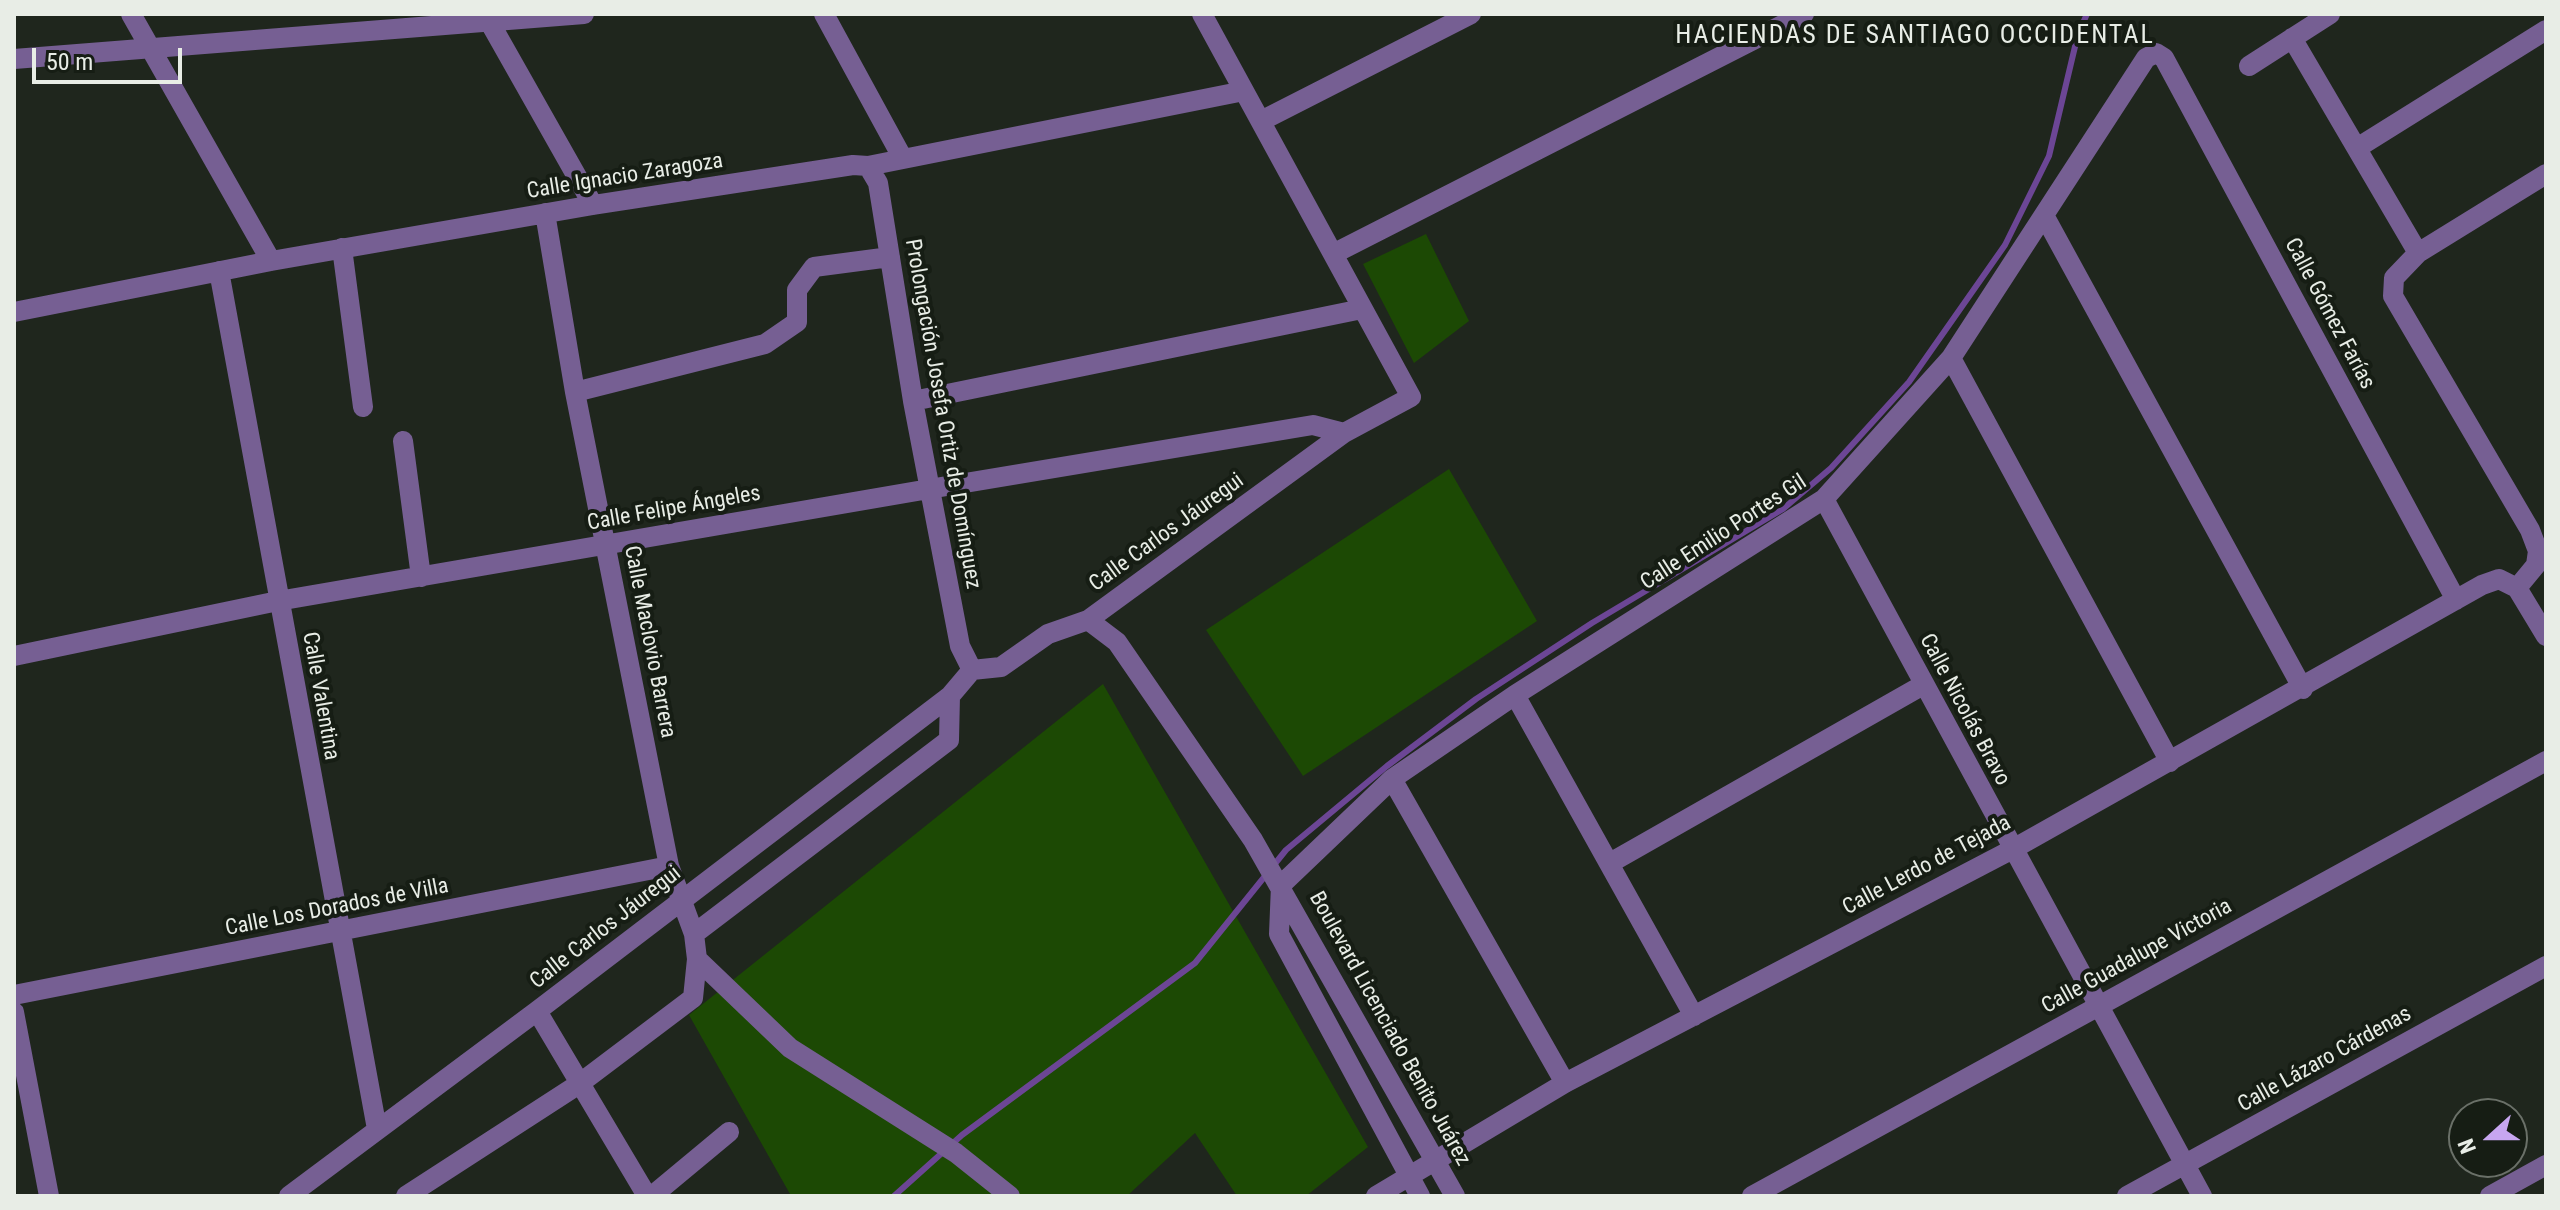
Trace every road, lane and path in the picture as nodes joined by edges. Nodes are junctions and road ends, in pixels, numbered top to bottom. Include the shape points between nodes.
1 (131, 14) edge
2 (584, 14) edge
3 (824, 14) edge
4 (1202, 14) edge
5 (1471, 14) edge
6 (1804, 14) edge
7 (2330, 14) edge
8 (488, 18) edge
9 (2546, 30) edge
10 (2292, 38) junction
11 (149, 46) junction
12 (2156, 53) joint
13 (14, 59) edge
14 (2249, 66) dead end
15 (1244, 91) junction
16 (1261, 121) junction
17 (2357, 148) junction
18 (902, 157) junction
19 (868, 166) junction
20 (2546, 174) edge
21 (593, 205) junction
22 (545, 213) junction
23 (2045, 217) junction
24 (342, 248) junction
25 (2418, 253) junction
26 (1333, 254) junction
27 (890, 257) junction
28 (271, 261) junction
29 (219, 271) junction
30 (1362, 309) junction
31 (14, 312) edge
32 (1951, 358) junction
33 (575, 392) junction
34 (913, 401) junction
35 (363, 407) dead end
36 (1344, 433) junction
37 (403, 441) dead end
38 (929, 489) junction
39 (1824, 499) junction
40 (606, 545) junction
41 (421, 577) junction
42 (2508, 584) junction
43 (2456, 600) junction
44 (278, 601) junction
45 (1088, 620) junction
46 (2546, 636) edge
47 (14, 656) edge
48 (972, 670) junction
49 (1923, 685) junction
50 (2303, 689) junction
51 (1515, 695) junction
52 (950, 696) junction
53 (2546, 761) edge
54 (2170, 762) junction
55 (1392, 779) junction
56 (2013, 849) junction
57 (1610, 863) junction
58 (669, 866) junction
59 (1277, 878) junction
60 (681, 900) junction
61 (339, 933) junction
62 (694, 934) junction
63 (697, 959) junction
64 (2546, 966) edge
65 (14, 995) edge
66 (2098, 1006) junction
67 (537, 1011) junction
68 (14, 1012) edge
69 (1694, 1016) junction
70 (1565, 1083) junction
71 (579, 1084) junction
72 (377, 1129) junction
73 (729, 1132) dead end
74 (1436, 1161) junction
75 (2184, 1164) junction
76 (2546, 1165) edge
77 (1410, 1177) junction
78 (49, 1196) edge
79 (289, 1196) edge
80 (406, 1196) edge
81 (650, 1196) edge
82 (1010, 1196) edge
83 (1376, 1196) edge
84 (1420, 1196) edge
85 (1455, 1196) edge
86 (1752, 1196) edge
87 (2127, 1196) edge
88 (2202, 1196) edge
89 (2490, 1196) edge

1 - 11 street
2 - 8 street
3 - 18 street
4 - 15 street
5 - 16 street
6 - 26 street
7 - 10 street
8 - 11 street
8 - 21 street
9 - 17 street
10 - 14 street
10 - 17 street
11 - 13 street
11 - 28 street
12 - 23 street, Calle Emilio Portes Gil via 2146,58
12 - 43 street, Calle Gómez Farías via 2164,58
15 - 16 street
15 - 18 street, Calle Ignacio Zaragoza
16 - 26 street
17 - 25 street
18 - 19 street, Calle Ignacio Zaragoza
19 - 21 street, Calle Ignacio Zaragoza
19 - 27 street, Prolongación Josefa Ortiz de Domínguez via 878,183
20 - 25 street
21 - 22 street, Calle Ignacio Zaragoza
22 - 24 street, Calle Ignacio Zaragoza
22 - 33 street, Calle Maclovio Barrera
23 - 32 street, Calle Emilio Portes Gil
23 - 50 street
24 - 28 street, Calle Ignacio Zaragoza
24 - 35 street
25 - 42 street via 2394,278 2393,296 2538,551 2536,565
26 - 30 street
27 - 33 street via 814,267 797,290 797,322 765,344
27 - 34 street, Prolongación Josefa Ortiz de Domínguez
28 - 29 street, Calle Ignacio Zaragoza
29 - 31 street, Calle Ignacio Zaragoza
29 - 44 street, Calle Valentina
30 - 34 street
30 - 36 street, Calle Carlos Jáuregui via 1411,397
32 - 39 street, Calle Emilio Portes Gil
32 - 54 street
33 - 40 street, Calle Maclovio Barrera
34 - 38 street, Prolongación Josefa Ortiz de Domínguez
36 - 38 street, Calle Felipe Ángeles via 1313,425
36 - 45 street, Calle Carlos Jáuregui
37 - 41 street
38 - 40 street, Calle Felipe Ángeles
38 - 48 street, Prolongación Josefa Ortiz de Domínguez via 960,646
39 - 49 street, Calle Nicolás Bravo
39 - 51 street, Calle Emilio Portes Gil
40 - 41 street, Calle Felipe Ángeles
40 - 58 street, Calle Maclovio Barrera
41 - 44 street, Calle Felipe Ángeles
42 - 43 street, Calle Lerdo de Tejada
42 - 46 street
43 - 50 street, Calle Lerdo de Tejada
44 - 47 street, Calle Felipe Ángeles
44 - 61 street, Calle Valentina
45 - 48 street, Calle Carlos Jáuregui via 1048,634 1001,667
45 - 59 street via 1117,642
48 - 52 street, Calle Carlos Jáuregui
49 - 56 street, Calle Nicolás Bravo
49 - 57 street
50 - 54 street, Calle Lerdo de Tejada
51 - 55 street, Calle Emilio Portes Gil
51 - 57 street
52 - 60 street, Calle Carlos Jáuregui
52 - 62 street via 949,740
53 - 66 street, Calle Guadalupe Victoria
54 - 56 street, Calle Lerdo de Tejada
55 - 59 street, Calle Emilio Portes Gil
55 - 70 street
56 - 66 street, Calle Nicolás Bravo
56 - 69 street, Calle Lerdo de Tejada
57 - 69 street
58 - 60 street, Calle Maclovio Barrera
58 - 61 street, Calle Los Dorados de Villa
59 - 74 street, Boulevard Licenciado Benito Juárez
59 - 77 street, Boulevard Licenciado Benito Juárez via 1279,934
60 - 62 street, Calle Maclovio Barrera
60 - 67 street, Calle Carlos Jáuregui
61 - 65 street, Calle Los Dorados de Villa
61 - 72 street, Calle Valentina
62 - 63 street, Calle Maclovio Barrera
63 - 71 street, Calle Maclovio Barrera via 693,998
63 - 82 street via 790,1048 956,1153
64 - 75 street, Calle Lázaro Cárdenas
66 - 75 street, Calle Nicolás Bravo
66 - 86 street, Calle Guadalupe Victoria
67 - 71 street
67 - 72 street, Calle Carlos Jáuregui
68 - 78 street
69 - 70 street, Calle Lerdo de Tejada
70 - 74 street, Calle Lerdo de Tejada
71 - 80 street, Calle Maclovio Barrera
71 - 81 street
72 - 79 street, Calle Carlos Jáuregui
73 - 81 street
74 - 77 street, Calle Lerdo de Tejada
74 - 85 street, Boulevard Licenciado Benito Juárez
75 - 87 street, Calle Lázaro Cárdenas
75 - 88 street, Calle Nicolás Bravo
76 - 89 street
77 - 83 street, Calle Lerdo de Tejada
77 - 84 street, Boulevard Licenciado Benito Juárez

